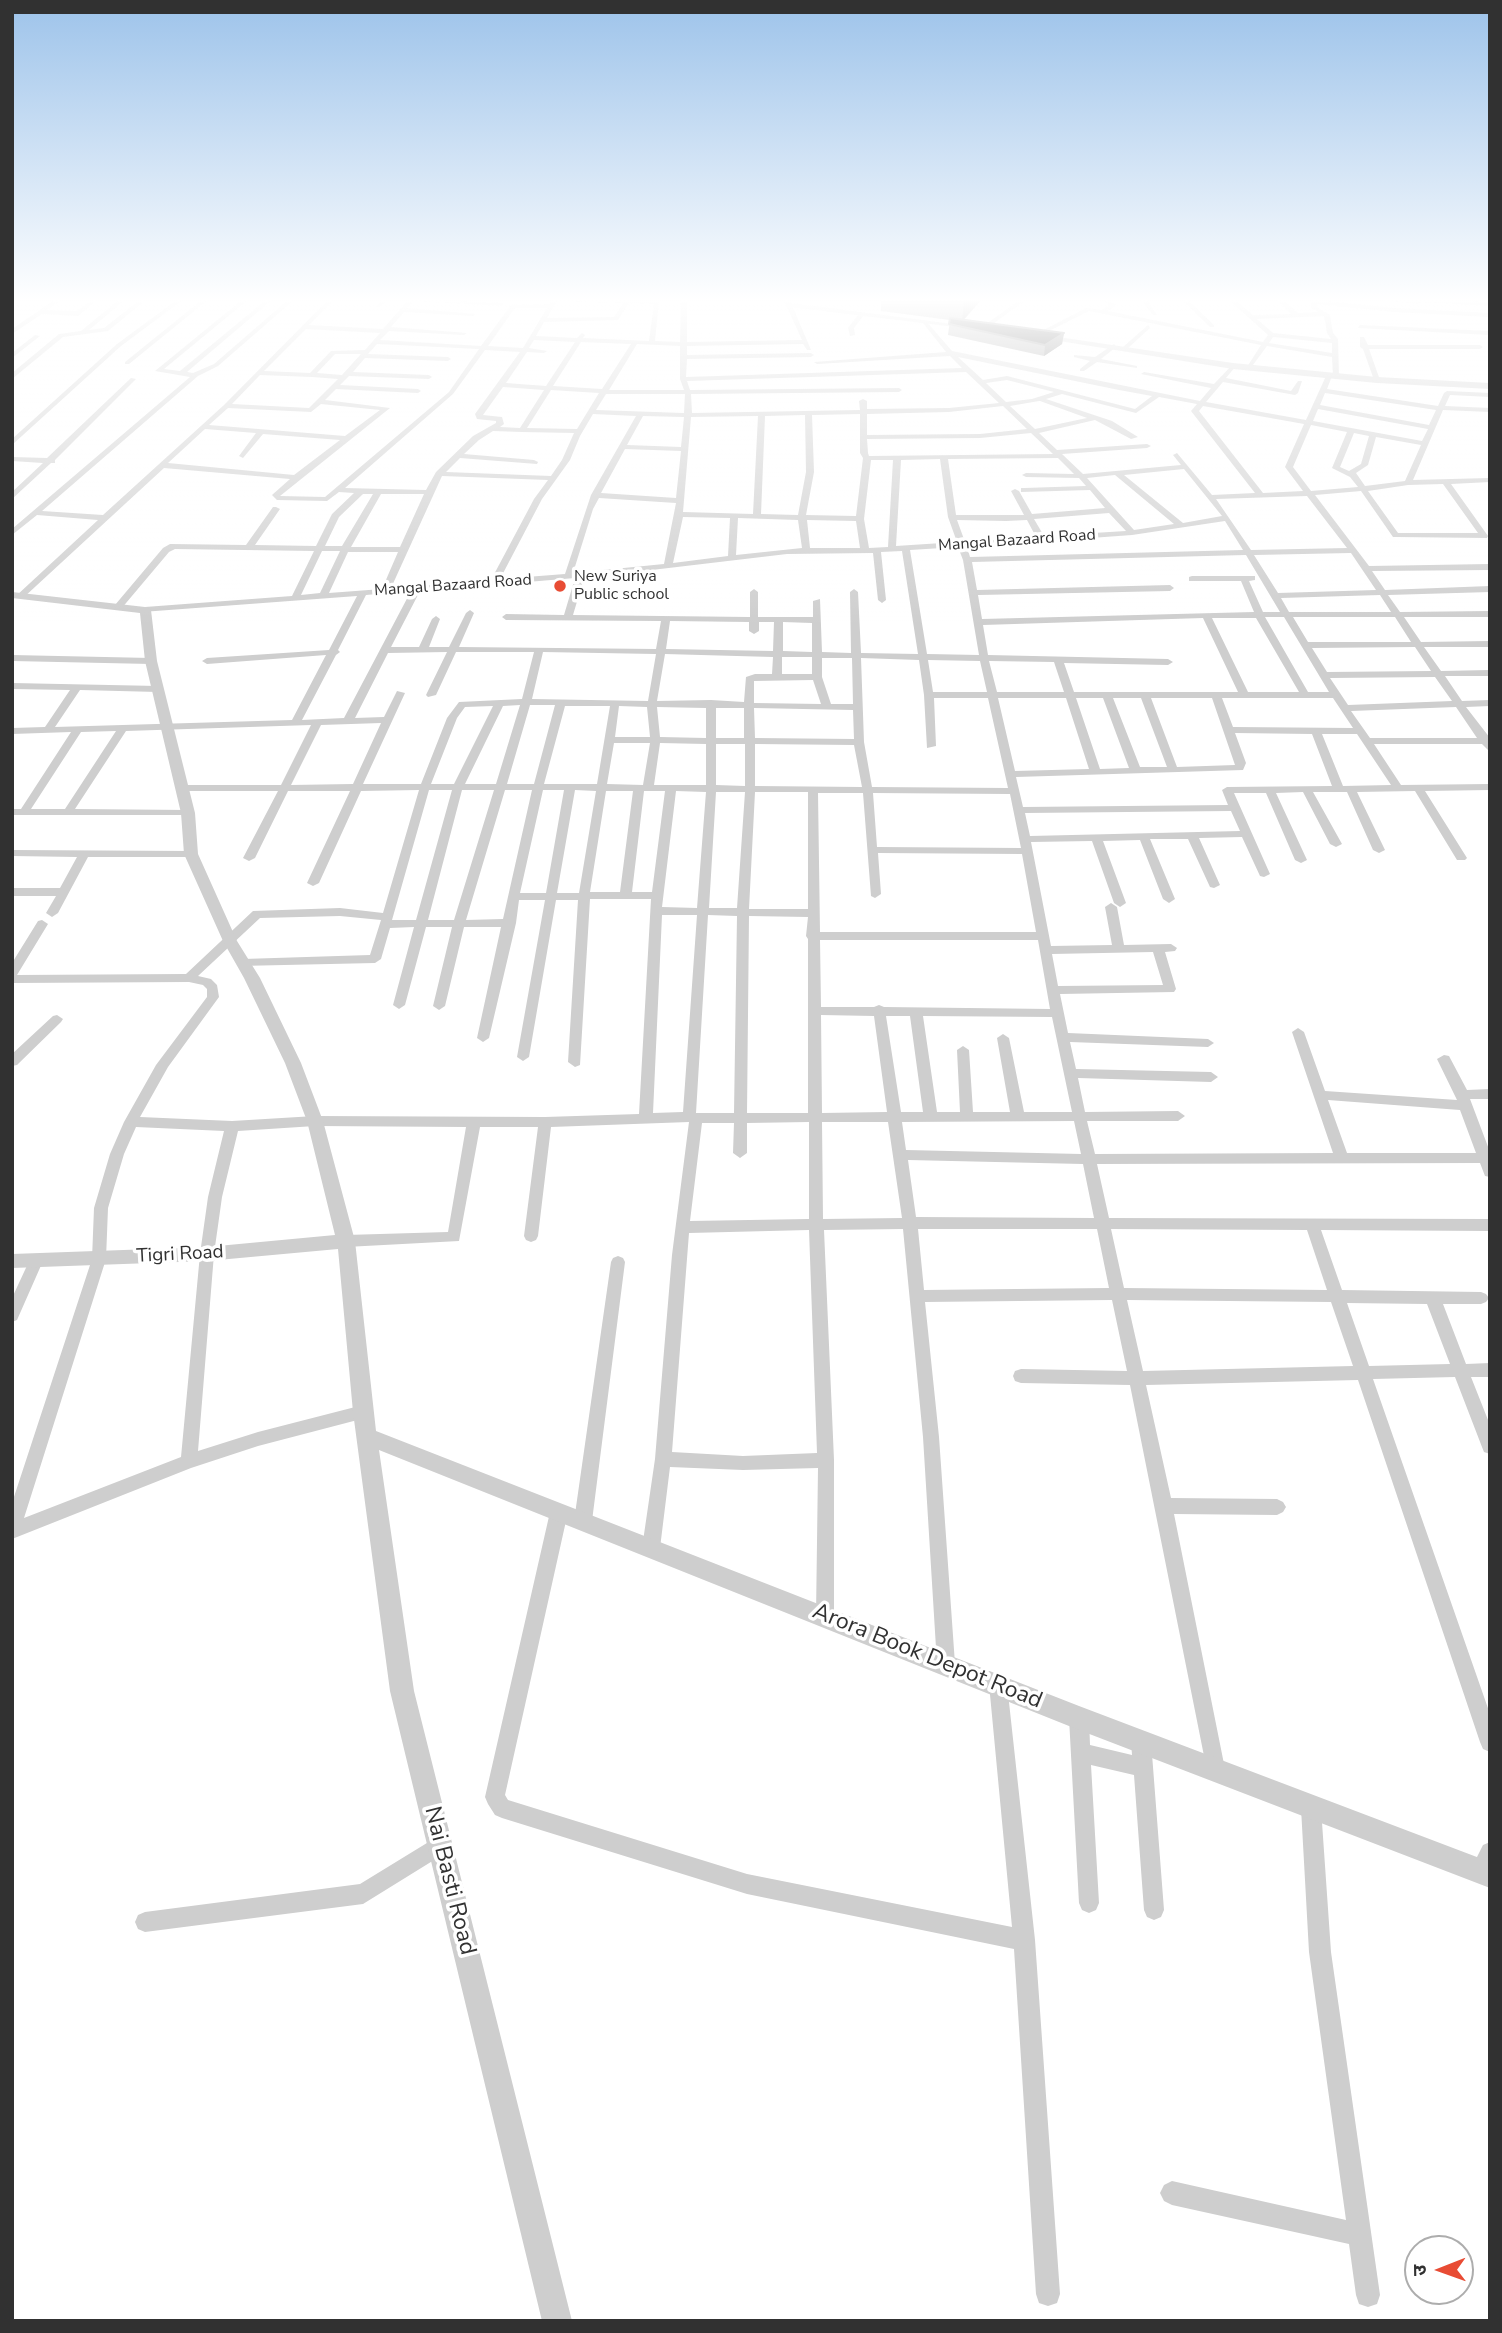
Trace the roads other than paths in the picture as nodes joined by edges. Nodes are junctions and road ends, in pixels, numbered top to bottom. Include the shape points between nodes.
1 (50, 408) edge
2 (104, 408) edge
3 (157, 408) edge
4 (224, 408) edge
5 (256, 408) edge
6 (311, 408) edge
7 (385, 408) edge
8 (434, 408) edge
9 (483, 408) edge
10 (536, 408) edge
11 (593, 408) edge
12 (688, 408) edge
13 (793, 408) edge
14 (973, 408) edge
15 (1008, 408) edge
16 (1066, 408) edge
17 (1095, 408) edge
18 (1198, 408) edge
19 (1226, 408) edge
20 (1317, 408) edge
21 (1323, 408) edge
22 (1440, 408) joint
23 (863, 410) junction
24 (1490, 410) edge
25 (793, 411) junction
26 (808, 411) junction
27 (590, 412) junction
28 (761, 412) junction
29 (640, 414) junction
30 (1084, 414) junction
31 (688, 415) junction
32 (1096, 418) junction
33 (1308, 423) junction
34 (202, 427) junction
35 (1432, 428) junction
36 (492, 429) junction
37 (522, 430) junction
38 (579, 431) junction
39 (1035, 431) junction
40 (261, 432) junction
41 (1352, 432) junction
42 (1373, 436) junction
43 (1134, 437) dead end
44 (348, 438) junction
45 (863, 438) junction
46 (12, 443) edge
47 (1425, 444) junction
48 (1147, 446) dead end
49 (622, 447) junction
50 (684, 449) junction
51 (1057, 454) junction
52 (1177, 455) dead end
53 (243, 456) dead end
54 (458, 456) junction
55 (897, 457) junction
56 (867, 458) junction
57 (944, 458) junction
58 (12, 459) edge
59 (52, 461) junction
60 (534, 462) dead end
61 (161, 465) junction
62 (1185, 467) junction
63 (1117, 473) junction
64 (1351, 473) junction
65 (439, 474) junction
66 (1026, 475) dead end
67 (1081, 476) junction
68 (296, 477) junction
69 (553, 478) junction
70 (1490, 480) edge
71 (1445, 481) junction
72 (1408, 483) junction
73 (1091, 488) junction
74 (1362, 489) junction
75 (338, 490) junction
76 (360, 491) junction
77 (378, 492) junction
78 (428, 492) junction
79 (1312, 493) junction
80 (1260, 494) junction
81 (595, 495) junction
82 (12, 497) edge
83 (1210, 497) junction
84 (681, 500) junction
85 (276, 509) dead end
86 (1111, 510) junction
87 (37, 513) junction
88 (679, 514) junction
89 (758, 514) junction
90 (734, 515) junction
91 (802, 516) junction
92 (952, 517) junction
93 (1028, 517) junction
94 (104, 518) junction
95 (860, 519) junction
96 (1227, 519) junction
97 (1182, 526) junction
98 (12, 533) edge
99 (1132, 533) junction
100 (1042, 540) junction
101 (962, 546) junction
102 (248, 547) junction
103 (317, 548) junction
104 (345, 549) junction
105 (906, 549) junction
106 (402, 550) junction
107 (806, 550) junction
108 (891, 550) junction
109 (1353, 550) junction
110 (865, 551) junction
111 (877, 551) junction
112 (1249, 551) junction
113 (732, 557) junction
114 (967, 560) junction
115 (668, 566) junction
116 (1490, 567) edge
117 (1366, 569) junction
118 (580, 576) junction
119 (568, 577) junction
120 (1244, 578) junction
121 (1264, 578) junction
122 (1192, 579) dead end
123 (494, 583) junction
124 (1170, 588) dead end
125 (417, 589) junction
126 (1490, 589) edge
127 (1381, 590) junction
128 (384, 591) junction
129 (754, 592) dead end
130 (854, 592) dead end
131 (363, 593) junction
132 (972, 593) junction
133 (16, 595) edge
134 (324, 595) junction
135 (1276, 596) junction
136 (296, 597) junction
137 (882, 600) dead end
138 (817, 601) dead end
139 (118, 607) junction
140 (145, 610) junction
141 (470, 612) dead end
142 (1397, 613) junction
143 (1490, 614) edge
144 (1206, 615) junction
145 (1260, 616) junction
146 (1288, 616) junction
147 (506, 617) dead end
148 (568, 618) junction
149 (666, 618) junction
150 (436, 619) dead end
151 (755, 620) junction
152 (779, 620) junction
153 (817, 620) junction
154 (978, 622) junction
155 (754, 631) dead end
156 (1418, 644) junction
157 (1490, 644) edge
158 (1306, 645) junction
159 (423, 649) junction
160 (539, 649) junction
161 (386, 650) junction
162 (454, 650) junction
163 (335, 652) junction
164 (660, 652) junction
165 (777, 655) junction
166 (817, 656) junction
167 (857, 656) junction
168 (923, 657) junction
169 (12, 658) edge
170 (984, 658) junction
171 (1058, 660) junction
172 (150, 661) junction
173 (206, 661) dead end
174 (1168, 662) dead end
175 (1490, 673) edge
176 (1439, 674) junction
177 (1325, 676) junction
178 (777, 677) junction
179 (817, 677) junction
180 (14, 688) edge
181 (76, 688) junction
182 (158, 689) junction
183 (400, 693) dead end
184 (431, 695) dead end
185 (929, 695) junction
186 (994, 695) junction
187 (1070, 695) junction
188 (1107, 695) junction
189 (1145, 695) junction
190 (1216, 695) junction
191 (1244, 695) junction
192 (1306, 695) junction
193 (1336, 695) junction
194 (500, 702) junction
195 (526, 702) junction
196 (561, 702) junction
197 (1490, 703) edge
198 (615, 704) junction
199 (652, 704) junction
200 (711, 704) junction
201 (748, 704) junction
202 (1460, 704) junction
203 (827, 706) junction
204 (857, 707) junction
205 (1346, 709) junction
206 (388, 720) junction
207 (348, 721) junction
208 (317, 723) junction
209 (295, 724) junction
210 (168, 727) junction
211 (123, 728) junction
212 (78, 729) junction
213 (48, 730) junction
214 (1230, 730) junction
215 (12, 731) edge
216 (1316, 731) junction
217 (1361, 731) junction
218 (608, 740) junction
219 (749, 740) junction
220 (655, 741) junction
221 (1368, 741) junction
222 (859, 742) junction
223 (711, 743) junction
224 (1488, 743) edge
225 (931, 746) dead end
226 (1135, 769) junction
227 (1095, 770) junction
228 (1173, 770) junction
229 (1010, 774) junction
230 (286, 786) junction
231 (355, 787) junction
232 (458, 787) junction
233 (538, 787) junction
234 (182, 788) junction
235 (425, 788) junction
236 (499, 788) junction
237 (570, 788) junction
238 (600, 788) junction
239 (643, 788) junction
240 (1269, 788) junction
241 (1490, 788) edge
242 (671, 789) junction
243 (710, 789) junction
244 (750, 789) junction
245 (1306, 789) junction
246 (1399, 789) junction
247 (1419, 789) junction
248 (813, 790) junction
249 (1345, 790) junction
250 (868, 791) junction
251 (1013, 791) junction
252 (1233, 808) junction
253 (1017, 810) junction
254 (18, 812) edge
255 (68, 812) junction
256 (188, 813) junction
257 (1245, 834) junction
258 (1192, 835) junction
259 (1096, 837) junction
260 (1144, 837) junction
261 (1336, 844) dead end
262 (1026, 845) junction
263 (873, 850) junction
264 (1379, 850) dead end
265 (12, 853) edge
266 (84, 854) junction
267 (191, 854) junction
268 (250, 858) dead end
269 (1461, 858) dead end
270 (1301, 860) dead end
271 (1264, 874) dead end
272 (313, 883) dead end
273 (1214, 885) dead end
274 (12, 892) edge
275 (63, 892) junction
276 (626, 893) junction
277 (875, 894) dead end
278 (551, 895) junction
279 (584, 895) junction
280 (657, 895) junction
281 (516, 897) junction
282 (1169, 899) dead end
283 (701, 910) junction
284 (656, 911) junction
285 (743, 911) junction
286 (52, 913) dead end
287 (812, 913) junction
288 (387, 921) junction
289 (510, 923) junction
290 (42, 924) dead end
291 (420, 924) junction
292 (458, 924) junction
293 (812, 936) junction
294 (230, 941) junction
295 (1045, 943) junction
296 (1119, 948) junction
297 (243, 963) junction
298 (12, 973) edge
299 (189, 978) junction
300 (12, 979) edge
301 (1053, 990) junction
302 (399, 1005) dead end
303 (439, 1006) dead end
304 (879, 1009) junction
305 (813, 1010) junction
306 (916, 1011) junction
307 (1057, 1013) junction
308 (57, 1019) dead end
309 (1298, 1032) dead end
310 (1062, 1037) junction
311 (483, 1038) dead end
312 (1003, 1038) dead end
313 (1208, 1043) dead end
314 (963, 1050) dead end
315 (523, 1057) dead end
316 (1444, 1059) dead end
317 (12, 1062) edge
318 (575, 1062) dead end
319 (1070, 1073) junction
320 (1211, 1077) dead end
321 (1490, 1094) edge
322 (1320, 1095) junction
323 (1463, 1100) junction
324 (815, 1115) junction
325 (1178, 1116) dead end
326 (646, 1117) junction
327 (692, 1117) junction
328 (1018, 1117) junction
329 (1080, 1117) junction
330 (740, 1118) junction
331 (895, 1118) junction
332 (931, 1118) junction
333 (967, 1118) junction
334 (315, 1121) junction
335 (474, 1121) junction
336 (131, 1122) junction
337 (545, 1122) junction
338 (232, 1126) junction
339 (740, 1153) dead end
340 (900, 1155) junction
341 (1483, 1158) junction
342 (1089, 1159) junction
343 (1342, 1159) junction
344 (1490, 1172) edge
345 (1102, 1222) junction
346 (816, 1223) junction
347 (910, 1223) junction
348 (1312, 1224) junction
349 (1489, 1226) edge
350 (683, 1227) junction
351 (531, 1236) dead end
352 (346, 1241) junction
353 (207, 1254) junction
354 (99, 1259) junction
355 (12, 1261) edge
356 (36, 1261) junction
357 (618, 1262) dead end
358 (1118, 1294) junction
359 (917, 1296) junction
360 (1337, 1296) junction
361 (1432, 1296) junction
362 (1481, 1298) dead end
363 (12, 1316) edge
364 (1458, 1370) junction
365 (1490, 1370) edge
366 (1365, 1375) junction
367 (1021, 1376) dead end
368 (1136, 1378) junction
369 (365, 1424) junction
370 (1490, 1447) edge
371 (663, 1460) junction
372 (825, 1460) junction
373 (189, 1461) junction
374 (1164, 1506) junction
375 (1277, 1507) dead end
376 (559, 1512) junction
377 (583, 1521) junction
378 (12, 1531) edge
379 (651, 1548) junction
380 (825, 1616) junction
381 (946, 1664) junction
382 (998, 1684) junction
383 (1079, 1718) junction
384 (1142, 1741) junction
385 (1490, 1742) edge
386 (1081, 1753) junction
387 (1143, 1767) junction
388 (1215, 1769) junction
389 (1311, 1808) junction
390 (440, 1845) junction
391 (1486, 1866) edge
392 (1089, 1903) dead end
393 (1154, 1910) dead end
394 (145, 1922) dead end
395 (1024, 1940) junction
396 (1172, 2193) dead end
397 (1360, 2235) junction
398 (1048, 2294) dead end
399 (1368, 2295) dead end
400 (557, 2321) edge

1 - 46 street
2 - 59 street
3 - 87 street
4 - 34 street
5 - 6 street
7 - 44 street
8 - 75 street
9 - 36 street via 478,414 500,420
10 - 37 street
11 - 27 street
12 - 31 street
13 - 25 street
14 - 23 street
15 - 39 street
16 - 30 street
17 - 30 street
18 - 80 street via 1196,413
19 - 33 street
20 - 33 street
21 - 35 street
22 - 24 street
22 - 35 street
23 - 26 street
23 - 45 street
25 - 26 street
25 - 28 street
26 - 91 street via 810,472
27 - 29 street
27 - 38 street
28 - 31 street
28 - 89 street
29 - 31 street
29 - 49 street
30 - 32 street
31 - 50 street
32 - 39 street
32 - 43 street
33 - 41 street
33 - 79 street via 1289,465
34 - 40 street
34 - 61 street
35 - 47 street
36 - 37 street
36 - 54 street
37 - 38 street
38 - 69 street
39 - 45 street
39 - 51 street
40 - 44 street
40 - 53 street
41 - 42 street
41 - 64 street via 1336,467
42 - 47 street
42 - 64 street via 1364,465
44 - 68 street
45 - 56 street
47 - 72 street
48 - 51 street
49 - 50 street
49 - 81 street
50 - 84 street
51 - 57 street
51 - 67 street
52 - 62 street
54 - 60 street
54 - 65 street
55 - 56 street
55 - 57 street
55 - 108 street
56 - 95 street
57 - 92 street
58 - 59 street
59 - 82 street
61 - 68 street
61 - 94 street
62 - 63 street
62 - 83 street
63 - 67 street
63 - 97 street
64 - 74 street
65 - 69 street
65 - 78 street
66 - 67 street
67 - 73 street
68 - 75 street via 276,497 323,500
69 - 123 street
70 - 71 street
71 - 72 street
71 - 74 street via 1484,536 1399,537
72 - 74 street
73 - 86 street
73 - 93 street via 1019,491
74 - 79 street
75 - 76 street
76 - 77 street
76 - 103 street via 335,516
77 - 78 street
77 - 104 street
78 - 106 street
79 - 80 street
79 - 109 street
80 - 83 street
81 - 84 street
81 - 119 street
83 - 96 street
84 - 88 street
85 - 102 street
86 - 93 street
86 - 99 street
87 - 94 street
87 - 98 street
88 - 90 street
88 - 115 street
89 - 90 street
89 - 91 street
90 - 113 street
91 - 95 street
91 - 107 street
92 - 93 street
92 - 101 street
93 - 100 street
94 - 133 street
95 - 110 street
96 - 97 street, Mangal Bazaard Road
96 - 112 street
97 - 99 street, Mangal Bazaard Road
99 - 100 street, Mangal Bazaard Road
100 - 101 street, Mangal Bazaard Road
101 - 105 street, Mangal Bazaard Road
101 - 114 street
102 - 103 street
102 - 139 street via 168,548
103 - 104 street
103 - 136 street
104 - 106 street
104 - 134 street
105 - 108 street, Mangal Bazaard Road
105 - 168 street
106 - 128 street
107 - 110 street, Mangal Bazaard Road
107 - 113 street, Mangal Bazaard Road
108 - 111 street, Mangal Bazaard Road
109 - 112 street
109 - 117 street
110 - 111 street, Mangal Bazaard Road
111 - 137 street
112 - 114 street
112 - 121 street
113 - 115 street, Mangal Bazaard Road
114 - 132 street
115 - 118 street, Mangal Bazaard Road
116 - 117 street
117 - 127 street
118 - 119 street, Mangal Bazaard Road
118 - 148 street
119 - 123 street, Mangal Bazaard Road
120 - 121 street
120 - 122 street
120 - 145 street
121 - 135 street
123 - 125 street, Mangal Bazaard Road
124 - 132 street
125 - 128 street, Mangal Bazaard Road
125 - 161 street
126 - 127 street
127 - 135 street
127 - 142 street
128 - 131 street, Mangal Bazaard Road
129 - 151 street
130 - 167 street
131 - 134 street, Mangal Bazaard Road
131 - 163 street
132 - 154 street
133 - 139 street, Mangal Bazaard Road
134 - 136 street, Mangal Bazaard Road
135 - 146 street
136 - 140 street, Mangal Bazaard Road
138 - 153 street
139 - 140 street, Mangal Bazaard Road
140 - 172 street, Nai Basti Road
141 - 162 street
142 - 143 street
142 - 146 street
142 - 156 street
144 - 145 street
144 - 154 street
144 - 191 street
145 - 146 street
145 - 192 street
146 - 158 street
147 - 148 street
148 - 149 street
149 - 151 street
149 - 164 street
150 - 159 street
151 - 152 street
151 - 155 street
152 - 153 street
152 - 165 street
153 - 166 street
154 - 170 street
156 - 157 street
156 - 158 street
156 - 176 street
158 - 177 street
159 - 161 street
159 - 162 street
160 - 162 street
160 - 164 street
160 - 195 street
161 - 207 street
162 - 184 street
163 - 173 street
163 - 209 street
164 - 165 street
164 - 199 street
165 - 166 street
165 - 178 street
166 - 167 street
166 - 179 street
167 - 168 street
167 - 204 street
168 - 170 street
168 - 185 street
169 - 172 street
170 - 171 street
170 - 186 street
171 - 174 street
171 - 187 street
172 - 182 street, Nai Basti Road
175 - 176 street
176 - 177 street
176 - 202 street
177 - 193 street
178 - 179 street
178 - 201 street via 750,677
179 - 203 street
180 - 181 street
181 - 182 street
181 - 213 street
182 - 210 street, Nai Basti Road
183 - 206 street
185 - 186 street
185 - 225 street
186 - 187 street
186 - 229 street
187 - 188 street
187 - 227 street
188 - 189 street
188 - 226 street
189 - 190 street
189 - 228 street
190 - 191 street
190 - 214 street
191 - 192 street
192 - 193 street
193 - 205 street
194 - 195 street
194 - 232 street
194 - 235 street via 458,706
195 - 196 street
195 - 236 street
196 - 198 street
196 - 233 street
197 - 202 street
198 - 199 street
198 - 218 street
199 - 200 street
199 - 220 street
200 - 201 street
200 - 223 street
201 - 203 street
201 - 219 street
202 - 205 street
202 - 224 street
203 - 204 street
204 - 222 street
205 - 217 street
206 - 207 street
206 - 231 street
207 - 208 street
208 - 209 street
208 - 230 street
209 - 210 street
210 - 211 street
210 - 234 street, Nai Basti Road
211 - 212 street
211 - 255 street
212 - 213 street
212 - 254 street
213 - 215 street
214 - 216 street
214 - 228 street via 1241,768
216 - 217 street
216 - 249 street
217 - 221 street
218 - 220 street
218 - 238 street
219 - 222 street
219 - 223 street
219 - 244 street
220 - 223 street
220 - 239 street
221 - 224 street
221 - 246 street
222 - 250 street
223 - 243 street
226 - 227 street
226 - 228 street
227 - 229 street
229 - 251 street
230 - 231 street
230 - 234 street
230 - 268 street
231 - 235 street
231 - 272 street
232 - 235 street
232 - 236 street
232 - 291 street
233 - 236 street
233 - 237 street
233 - 281 street
234 - 256 street, Nai Basti Road
235 - 288 street
236 - 292 street
237 - 238 street
237 - 278 street
238 - 239 street
238 - 279 street
239 - 242 street
239 - 276 street
240 - 245 street
240 - 252 street via 1227,790
240 - 270 street
241 - 247 street
242 - 243 street
242 - 280 street
243 - 244 street
243 - 283 street
244 - 248 street
244 - 285 street
245 - 249 street
245 - 261 street
246 - 247 street
246 - 249 street
247 - 269 street
248 - 250 street
248 - 287 street
249 - 264 street
250 - 251 street
250 - 263 street
251 - 253 street
252 - 253 street
252 - 257 street
253 - 262 street
254 - 255 street
255 - 256 street
256 - 267 street, Nai Basti Road
257 - 258 street
257 - 271 street
258 - 260 street
258 - 273 street
259 - 260 street
259 - 262 street
259 - 296 street via 1116,905
260 - 282 street
262 - 263 street
262 - 295 street
263 - 277 street
265 - 266 street
266 - 267 street
266 - 275 street
267 - 294 street, Nai Basti Road
274 - 275 street
275 - 286 street
276 - 279 street
276 - 280 street
278 - 279 street
278 - 281 street
278 - 315 street
279 - 318 street
280 - 284 street
281 - 289 street
283 - 284 street
283 - 285 street
283 - 327 street
284 - 326 street
285 - 287 street
285 - 330 street
287 - 293 street
288 - 291 street
288 - 294 street via 340,912 257,914
288 - 297 street via 375,959
289 - 292 street
289 - 311 street
290 - 298 street
291 - 292 street
291 - 302 street
292 - 303 street
293 - 295 street
293 - 305 street
294 - 297 street, Nai Basti Road
294 - 299 street
295 - 296 street
295 - 301 street
296 - 301 street via 1164,948 1170,989
297 - 334 street, Nai Basti Road via 293,1063
299 - 300 street
299 - 336 street via 207,982 213,997 181,1037
301 - 307 street
304 - 305 street
304 - 306 street
304 - 331 street
305 - 324 street
306 - 307 street
306 - 332 street
307 - 310 street
308 - 317 street
309 - 322 street
310 - 313 street
310 - 319 street
312 - 328 street
314 - 333 street
316 - 323 street
319 - 320 street
319 - 329 street
321 - 323 street
322 - 323 street
322 - 343 street
323 - 341 street
324 - 330 street
324 - 331 street
324 - 346 street
325 - 329 street
326 - 327 street
326 - 337 street
327 - 330 street
327 - 350 street
328 - 329 street
328 - 333 street
329 - 342 street
330 - 339 street
331 - 332 street
331 - 340 street
332 - 333 street
334 - 335 street
334 - 338 street
334 - 352 street, Nai Basti Road
335 - 337 street
335 - 352 street via 454,1237
336 - 338 street
336 - 354 street via 101,1208
337 - 351 street
338 - 353 street via 221,1164
340 - 342 street
340 - 347 street
341 - 343 street
341 - 344 street
342 - 343 street
342 - 345 street
345 - 347 street
345 - 348 street
345 - 358 street
346 - 347 street
346 - 350 street
346 - 372 street
347 - 359 street
348 - 349 street
348 - 360 street
350 - 371 street
352 - 353 street, Tigri Road
352 - 369 street, Nai Basti Road
353 - 354 street, Tigri Road
353 - 373 street
354 - 356 street, Tigri Road
354 - 378 street
355 - 356 street, Tigri Road
356 - 363 street
357 - 377 street
358 - 359 street
358 - 360 street
358 - 368 street
359 - 381 street
360 - 361 street
360 - 366 street
361 - 362 street
361 - 364 street
364 - 365 street
364 - 366 street
364 - 370 street
366 - 368 street
366 - 385 street
367 - 368 street
368 - 374 street
369 - 373 street via 258,1439
369 - 376 street, Arora Book Depot Road
369 - 390 street, Nai Basti Road via 402,1691
371 - 372 street
371 - 379 street
372 - 380 street
373 - 378 street
374 - 375 street
374 - 388 street
376 - 377 street, Arora Book Depot Road
376 - 395 street via 495,1797 502,1808 747,1884
377 - 379 street, Arora Book Depot Road
379 - 380 street, Arora Book Depot Road
380 - 381 street, Arora Book Depot Road
381 - 382 street, Arora Book Depot Road
382 - 383 street, Arora Book Depot Road
382 - 395 street
383 - 384 street, Arora Book Depot Road
383 - 386 street
384 - 387 street
384 - 388 street, Arora Book Depot Road
386 - 387 street
386 - 392 street
387 - 393 street
388 - 389 street, Arora Book Depot Road
389 - 391 street, Arora Book Depot Road
389 - 397 street via 1320,1952
390 - 394 street via 363,1894
390 - 400 street, Nai Basti Road
395 - 398 street
396 - 397 street
397 - 399 street

